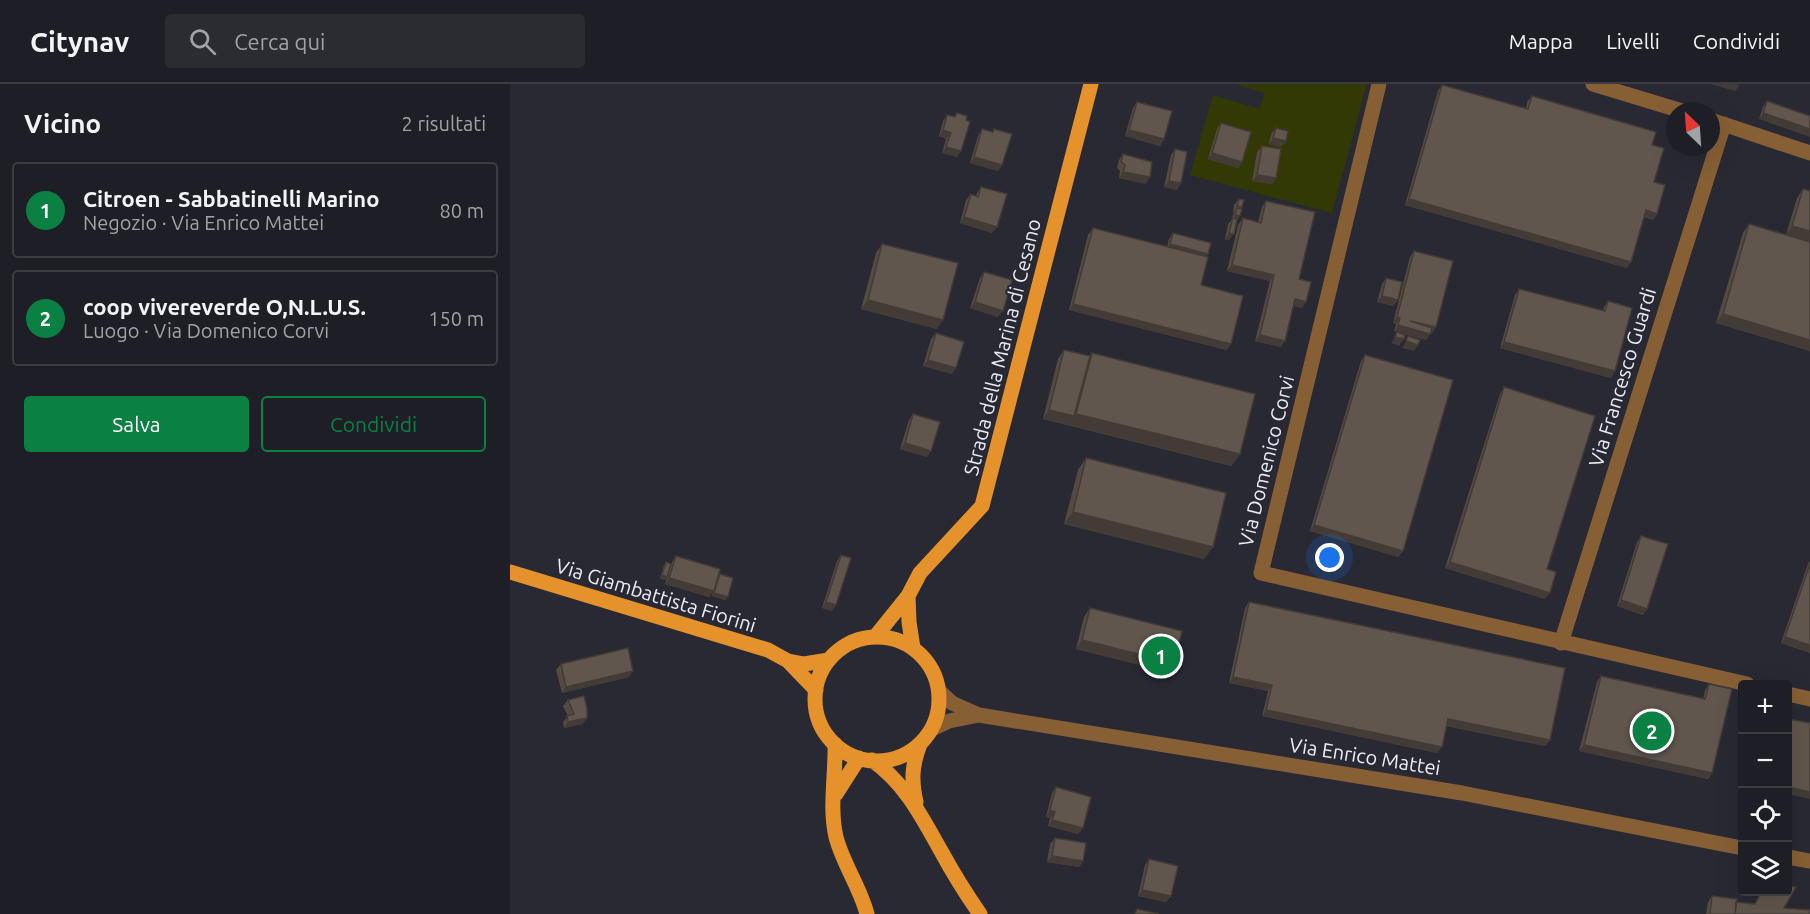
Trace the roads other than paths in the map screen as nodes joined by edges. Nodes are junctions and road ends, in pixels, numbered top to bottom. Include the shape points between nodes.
1 (1091, 84) edge
2 (1379, 84) edge
3 (1593, 84) edge
4 (1666, 106) edge
5 (1720, 123) edge
6 (1810, 153) edge
7 (1708, 156) edge
8 (510, 572) edge
9 (908, 596) junction
10 (876, 637) junction
11 (1560, 643) junction
12 (913, 648) junction
13 (829, 660) junction
14 (788, 661) junction
15 (1738, 682) edge
16 (816, 690) junction
17 (939, 691) junction
18 (1792, 695) edge
19 (1810, 699) edge
20 (978, 715) junction
21 (932, 729) junction
22 (835, 744) junction
23 (920, 744) junction
24 (866, 759) junction
25 (834, 796) junction
26 (917, 808) junction
27 (1738, 847) edge
28 (1792, 858) edge
29 (1810, 861) edge
30 (867, 914) edge
31 (980, 914) edge

1 - 9 main road, Strada della Marina di Cesano via 982,506 920,573
2 - 11 street, Via Domenico Corvi via 1261,573
3 - 4 street
5 - 6 street
7 - 11 street, Via Francesco Guardi
8 - 14 main road, Via Giambattista Fiorini via 768,650
9 - 10 main road, Strada della Marina di Cesano
9 - 12 main road
10 - 12 main road via 895,639
10 - 13 main road via 858,640
11 - 15 street, Via Domenico Corvi
12 - 17 main road via 926,660
13 - 14 main road, Via Giambattista Fiorini via 804,664
13 - 16 main road
14 - 16 main road, Via Giambattista Fiorini
16 - 22 main road via 819,719
17 - 20 street, Via Enrico Mattei via 952,703
17 - 21 main road
18 - 19 street
20 - 21 street, Via Enrico Mattei
20 - 27 street, Via Enrico Mattei via 1462,793
21 - 23 main road
22 - 24 main road
22 - 25 main road
23 - 24 main road via 889,760
23 - 26 main road via 912,784
24 - 25 main road
24 - 26 main road via 887,771
25 - 30 main road via 836,837
26 - 31 main road
28 - 29 street

